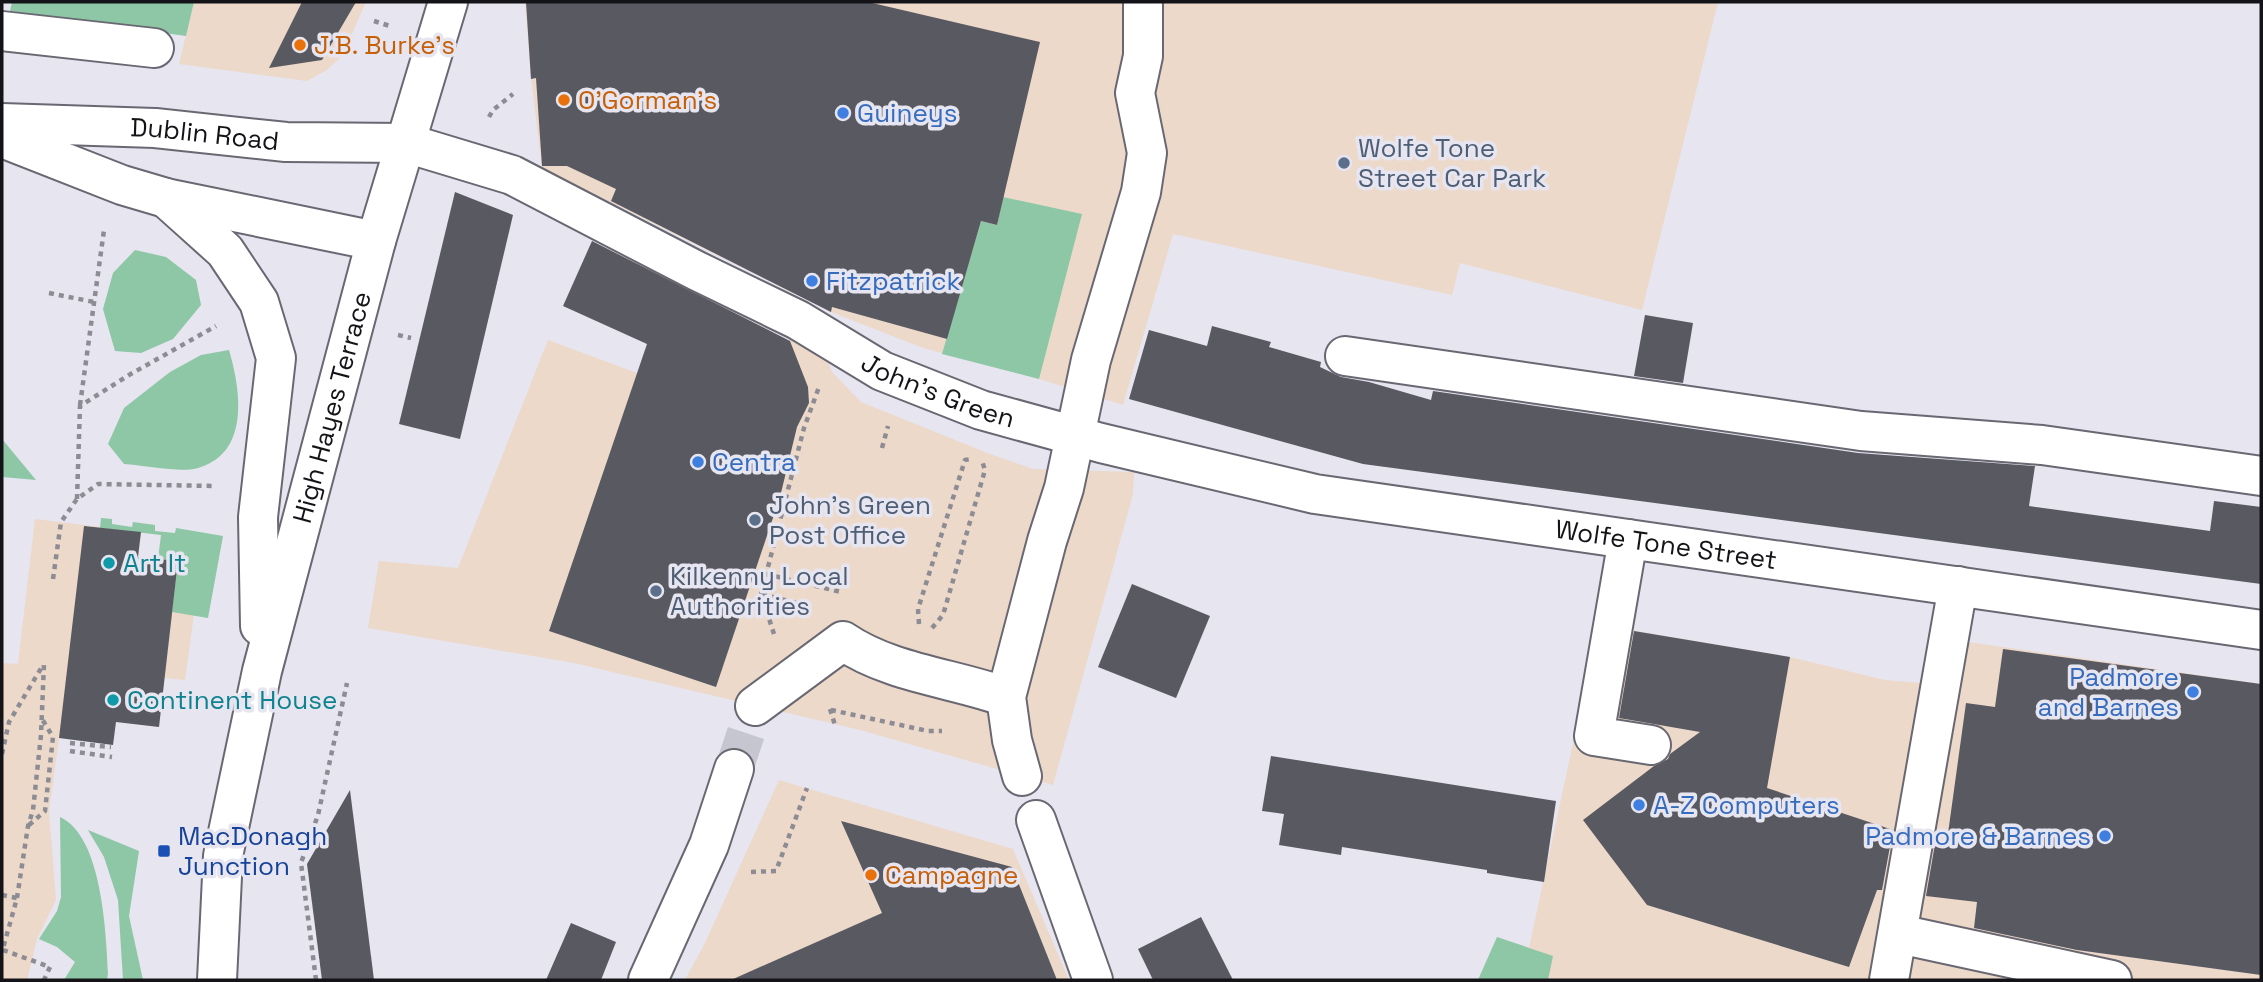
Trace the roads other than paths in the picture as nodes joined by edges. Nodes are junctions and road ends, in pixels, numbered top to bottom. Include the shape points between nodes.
1 (447, 2) edge
2 (1143, 5) dead end
3 (2, 31) edge
4 (154, 48) dead end
5 (2, 123) edge
6 (2, 138) edge
7 (406, 143) junction
8 (166, 198) junction
9 (376, 241) junction
10 (1345, 356) dead end
11 (1074, 436) junction
12 (2261, 476) edge
13 (1628, 539) junction
14 (1958, 586) junction
15 (2261, 630) edge
16 (262, 671) junction
17 (1006, 697) junction
18 (755, 706) tunnel mouth
19 (1651, 745) dead end
20 (734, 769) tunnel mouth
21 (1022, 776) dead end
22 (1036, 820) dead end
23 (223, 856) junction
24 (1899, 934) junction
25 (217, 980) edge
26 (242, 980) edge
27 (648, 980) edge
28 (1093, 980) edge
29 (1889, 980) edge
30 (2112, 980) edge

1 - 7 main road, High Hayes Terrace
2 - 11 main road via 1143,56 1135,93 1147,153 1141,192 1091,360
3 - 4 main road
5 - 7 main road, Dublin Road via 155,128 286,142
6 - 8 main road
7 - 9 main road, High Hayes Terrace
7 - 11 main road, John's Green via 512,175 798,320 882,371 981,410
8 - 9 main road
8 - 16 main road via 225,251 259,302 276,358 258,517
9 - 16 main road, High Hayes Terrace
10 - 12 main road via 1861,431 2042,445
11 - 13 main road, Wolfe Tone Street via 1315,494
11 - 17 main road
13 - 14 main road, Wolfe Tone Street
13 - 19 main road via 1594,736
14 - 15 main road, Wolfe Tone Street
14 - 24 main road
16 - 23 main road
17 - 18 main road via 863,655 843,641
17 - 21 main road
20 - 27 main road via 709,845
22 - 28 main road
23 - 25 main road
23 - 26 main road
24 - 29 main road
24 - 30 main road

